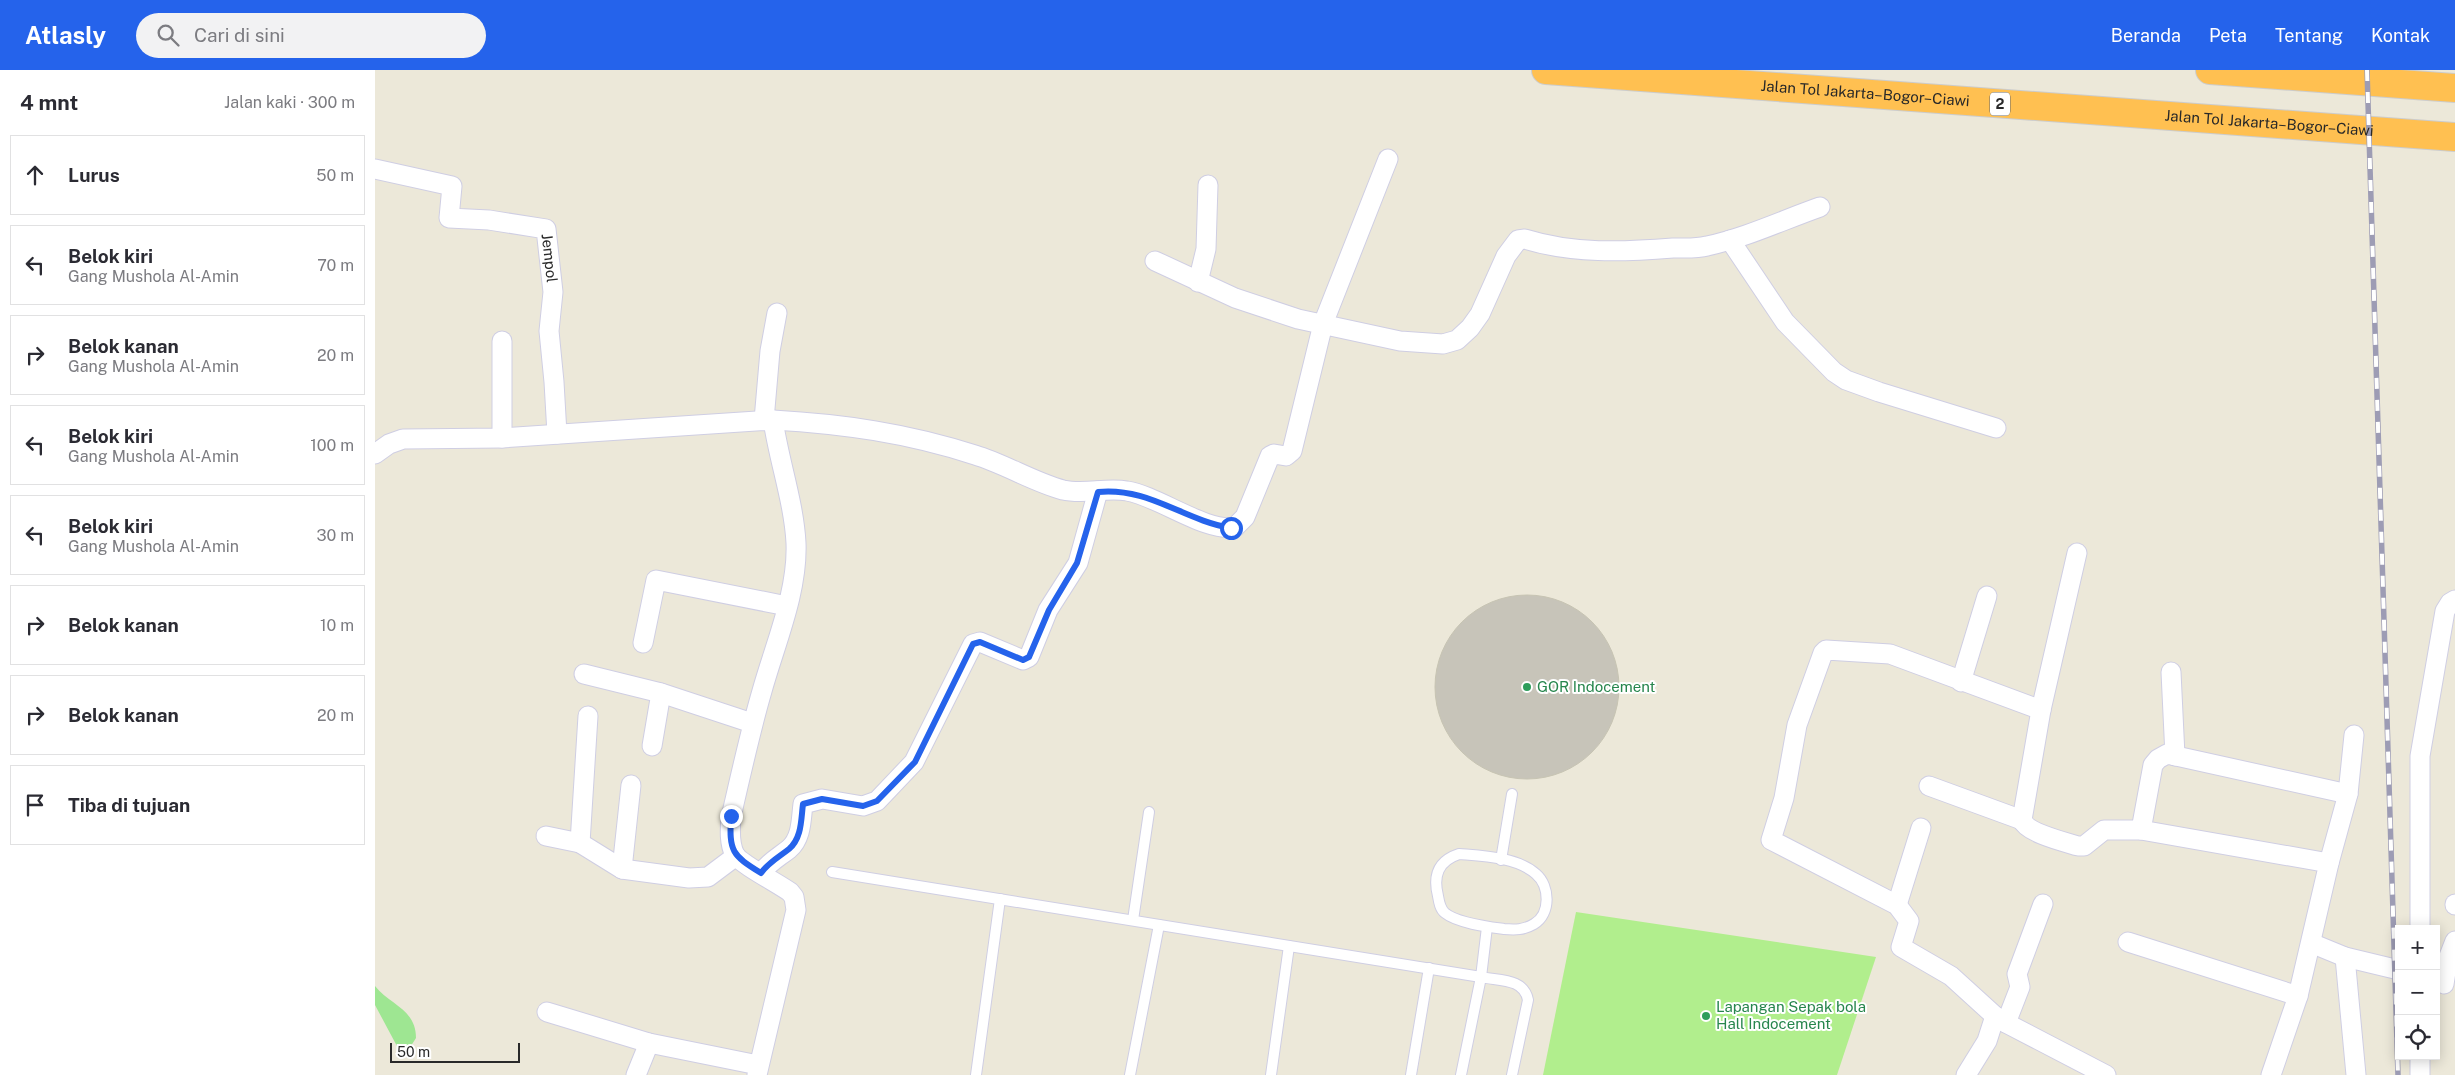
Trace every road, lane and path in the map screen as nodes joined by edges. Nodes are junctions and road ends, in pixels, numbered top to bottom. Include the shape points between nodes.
1 (1546, 70) edge
2 (2210, 70) edge
3 (2455, 88) edge
4 (2455, 137) edge
5 (1388, 159) dead end
6 (375, 169) edge
7 (1208, 184) dead end
8 (1819, 207) dead end
9 (1730, 240) junction
10 (1155, 261) dead end
11 (1198, 282) junction
12 (777, 313) dead end
13 (1323, 324) junction
14 (502, 341) dead end
15 (768, 420) junction
16 (1996, 428) dead end
17 (557, 434) junction
18 (502, 438) junction
19 (375, 454) edge
20 (1098, 492) junction
21 (2077, 553) dead end
22 (1987, 596) dead end
23 (2455, 600) edge
24 (787, 606) junction
25 (643, 643) dead end
26 (2171, 672) dead end
27 (584, 674) dead end
28 (1961, 682) junction
29 (661, 693) junction
30 (2041, 710) junction
31 (588, 716) dead end
32 (752, 723) junction
33 (2355, 735) dead end
34 (652, 746) dead end
35 (2175, 756) junction
36 (631, 785) dead end
37 (1929, 786) dead end
38 (1512, 794) dead end
39 (2348, 794) junction
40 (1149, 812) dead end
41 (2022, 820) junction
42 (1921, 828) dead end
43 (2141, 830) junction
44 (546, 836) dead end
45 (580, 843) junction
46 (736, 856) junction
47 (1501, 860) junction
48 (2329, 863) junction
49 (622, 869) junction
50 (832, 872) dead end
51 (761, 873) junction
52 (1000, 899) junction
53 (2043, 904) dead end
54 (1897, 905) junction
55 (1133, 920) junction
56 (1159, 925) junction
57 (2420, 925) edge
58 (1487, 927) junction
59 (2455, 940) edge
60 (2129, 942) dead end
61 (2311, 943) junction
62 (1289, 946) junction
63 (2345, 957) junction
64 (1429, 968) junction
65 (2395, 969) edge
66 (1481, 977) junction
67 (2445, 983) edge
68 (2298, 996) junction
69 (547, 1012) dead end
70 (2001, 1020) junction
71 (649, 1043) junction
72 (2420, 1060) edge
73 (757, 1070) edge
74 (636, 1075) edge
75 (976, 1075) edge
76 (1131, 1075) edge
77 (1271, 1075) edge
78 (1411, 1075) edge
79 (1461, 1075) edge
80 (1512, 1075) edge
81 (1966, 1075) edge
82 (2106, 1075) edge
83 (2271, 1075) edge
84 (2356, 1075) edge
85 (2420, 1075) edge

1 - 4 highway, Jalan Tol Jakarta–Bogor–Ciawi / 2
2 - 3 highway
5 - 13 street
6 - 17 street, Jempol via 452,186 449,218 489,220 546,229 553,292 549,331
7 - 11 street via 1206,249
8 - 9 street
9 - 13 street via 1705,247 1630,251 1571,249 1518,240 1506,256 1469,328 1457,340 1443,344 1400,341
9 - 16 street via 1785,322 1834,372 1879,392
10 - 11 street
11 - 13 street via 1262,307
12 - 15 street via 770,351
13 - 20 street via 1293,451 1286,456 1270,456 1245,517 1238,526 1215,525 1153,498 1127,491
14 - 18 street
15 - 17 street
15 - 20 street via 836,424 896,434 976,455 1061,489
15 - 24 street via 796,544 795,572
17 - 18 street
18 - 19 street via 403,439
20 - 51 street via 1077,563 1049,610 1029,657 1023,660 980,642 973,644 915,762 877,801 863,806 822,799 803,804 800,831 790,849 778,855
21 - 30 street
22 - 28 street
23 - 57 street via 2445,611 2420,756
24 - 25 street via 657,580
24 - 32 street
26 - 35 street
27 - 29 street
28 - 30 street
28 - 54 street via 1890,654 1828,649 1823,653 1797,725 1784,798 1771,840
29 - 32 street
29 - 34 street
30 - 41 street
31 - 45 street
32 - 46 street via 731,816 731,844
33 - 39 street
35 - 39 street
35 - 43 street via 2167,754 2158,758 2153,766
36 - 49 street
37 - 41 street
38 - 47 lane
39 - 48 street
40 - 55 lane
41 - 43 street via 2035,831 2078,846 2084,846 2104,830
42 - 54 street
43 - 48 street
44 - 45 street
45 - 49 street
46 - 49 street via 716,873 701,878
46 - 51 street
47 - 58 lane via 1535,873 1543,882 1546,904 1535,924 1517,930
47 - 58 lane via 1459,854 1442,864 1436,878 1435,886 1443,912
48 - 61 street
50 - 52 lane
51 - 73 street via 790,892 794,897 795,910
52 - 55 lane
52 - 75 lane
53 - 70 street via 2017,974 2021,988
54 - 70 street via 1909,921 1901,947 1951,976
55 - 56 lane
56 - 62 lane
56 - 76 lane
58 - 66 lane
59 - 67 street via 2449,954
60 - 68 street
61 - 63 street
61 - 68 street
62 - 64 lane
62 - 77 lane
63 - 65 street
63 - 84 street
64 - 66 lane
64 - 78 lane
66 - 79 lane
66 - 80 lane via 1520,984 1526,991 1528,1000
68 - 83 street
69 - 71 street
70 - 81 street
70 - 82 street
71 - 73 street
71 - 74 street
72 - 85 street

